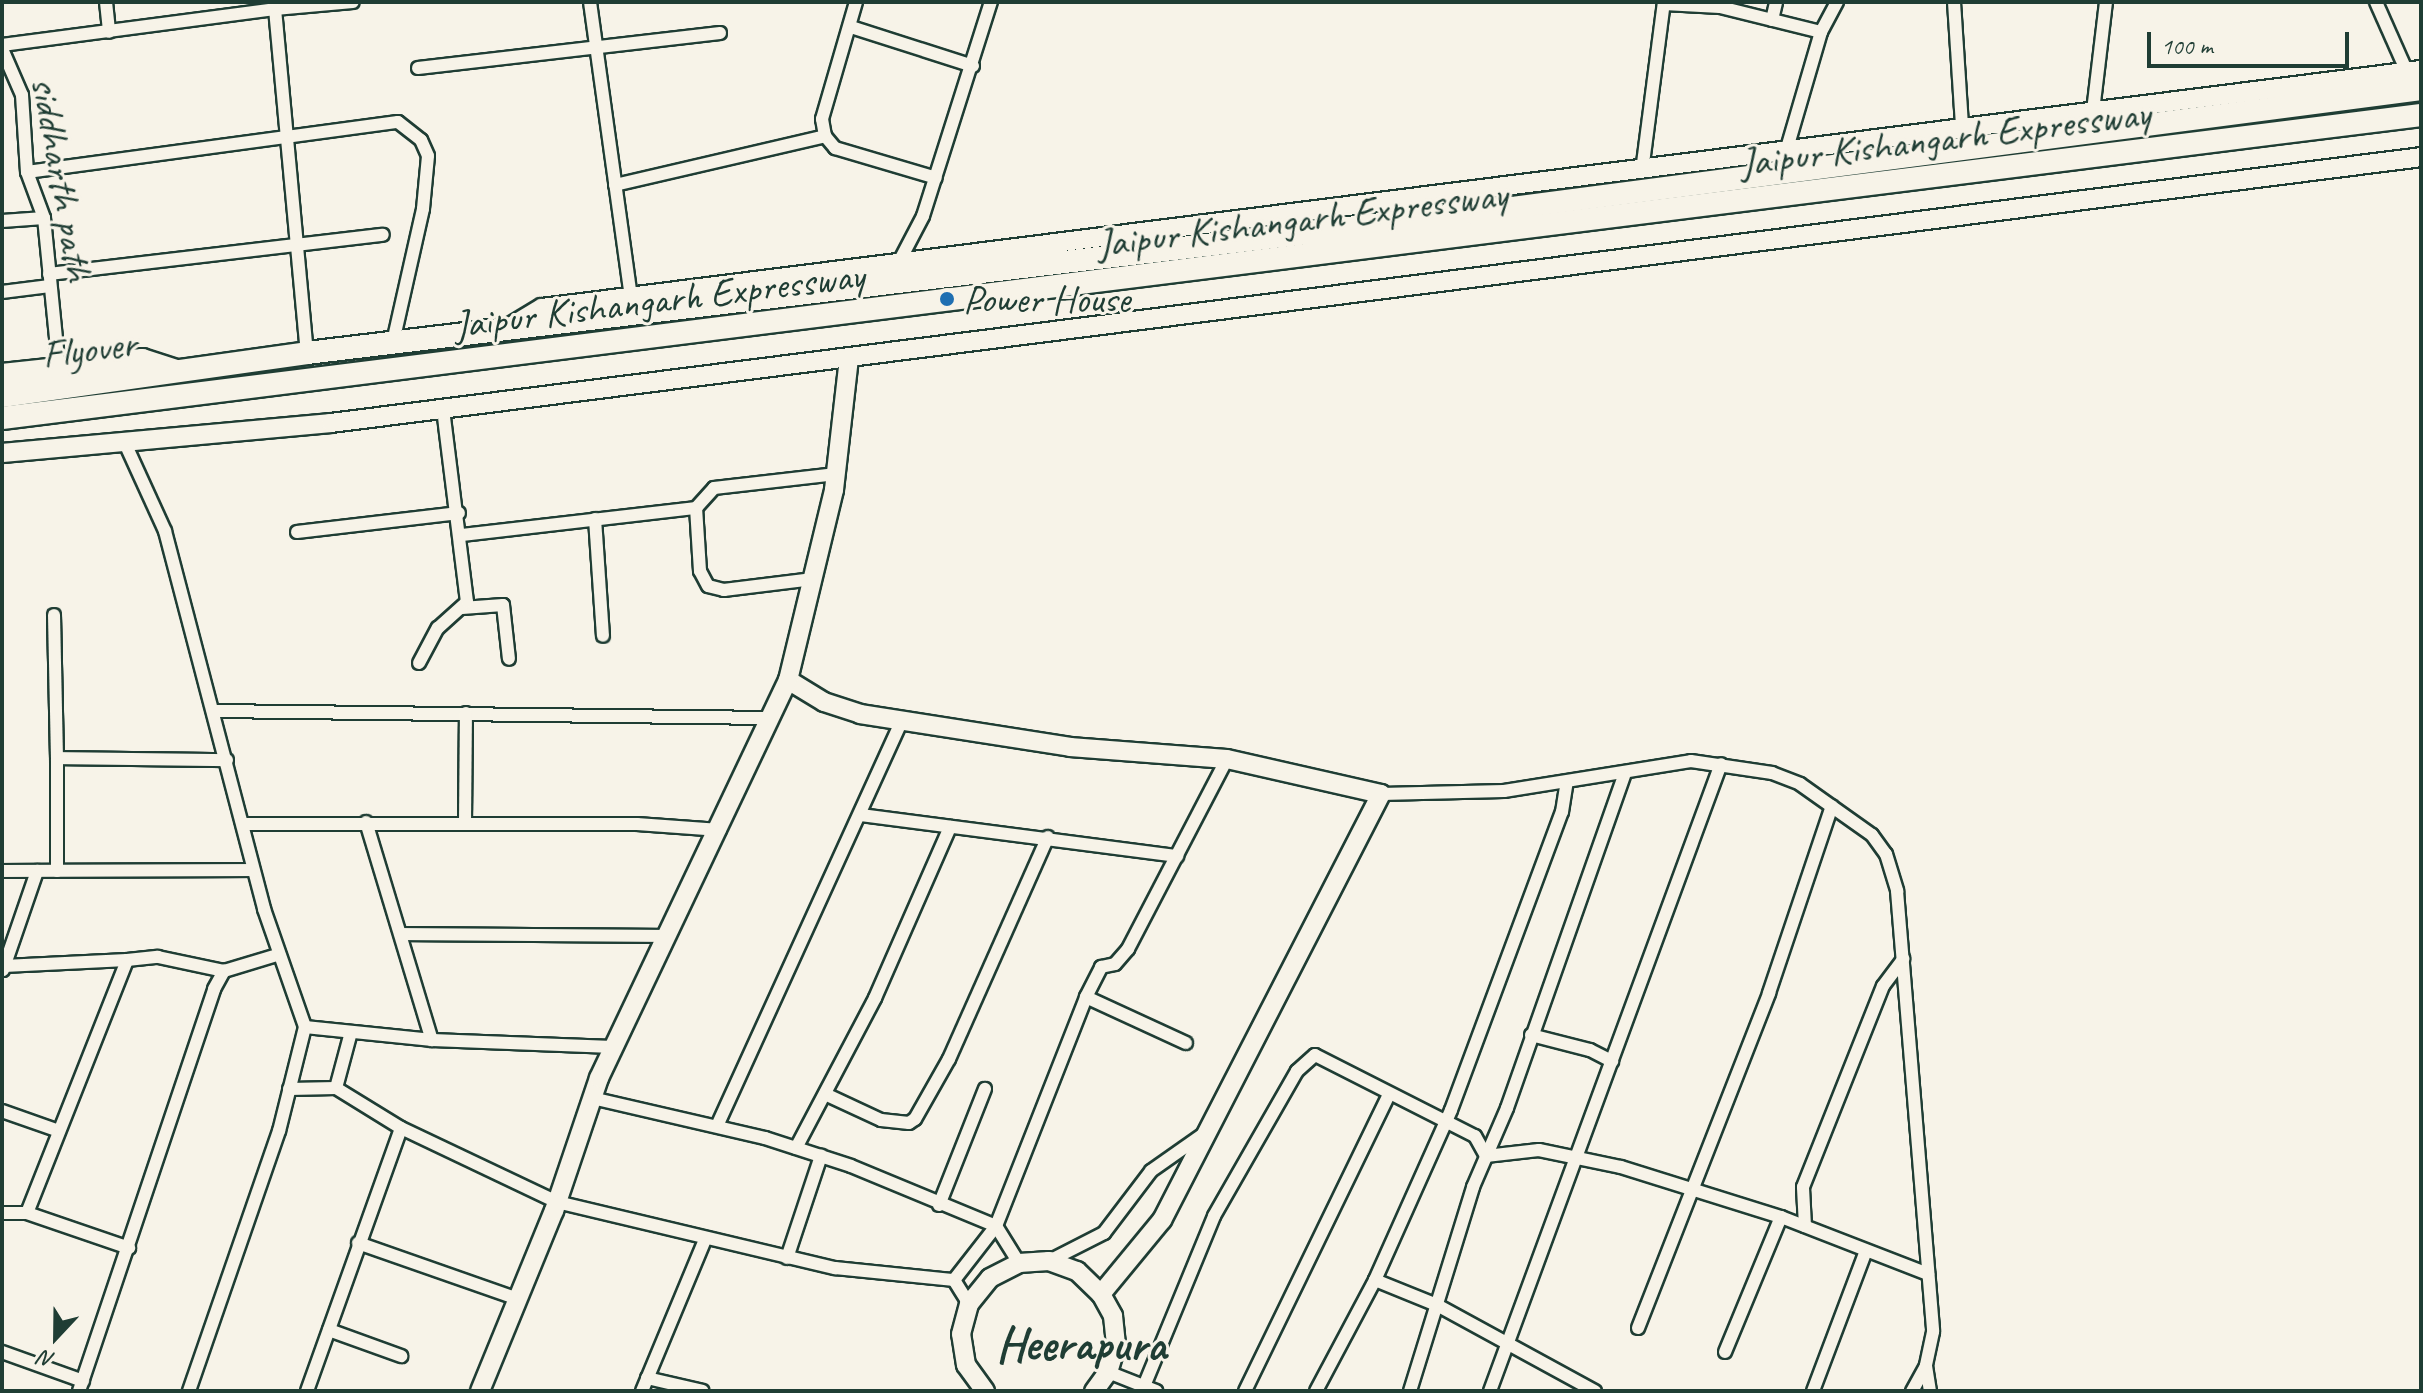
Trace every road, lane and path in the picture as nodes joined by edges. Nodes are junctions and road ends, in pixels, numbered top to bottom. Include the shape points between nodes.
1 (106, 2) edge
2 (200, 2) edge
3 (353, 2) edge
4 (590, 2) edge
5 (856, 2) edge
6 (991, 2) edge
7 (1776, 2) edge
8 (1837, 2) edge
9 (1954, 2) edge
10 (2106, 2) edge
11 (2376, 2) edge
12 (1664, 3) edge
13 (1721, 4) edge
14 (274, 6) edge
15 (202, 17) junction
16 (1772, 20) junction
17 (851, 27) junction
18 (109, 32) junction
19 (1821, 32) junction
20 (720, 33) dead end
21 (596, 45) junction
22 (2, 47) edge
23 (973, 66) junction
24 (418, 68) dead end
25 (2416, 77) edge
26 (2093, 111) junction
27 (2421, 115) edge
28 (1962, 127) junction
29 (825, 136) junction
30 (283, 138) junction
31 (1786, 152) junction
32 (2421, 157) edge
33 (1642, 171) junction
34 (27, 172) junction
35 (936, 178) junction
36 (615, 185) junction
37 (44, 218) junction
38 (2, 221) edge
39 (383, 235) dead end
40 (293, 244) junction
41 (899, 262) junction
42 (50, 280) junction
43 (2, 292) edge
44 (631, 297) junction
45 (508, 329) junction
46 (393, 342) junction
47 (307, 353) junction
48 (849, 358) junction
49 (59, 369) junction
50 (184, 373) junction
51 (2, 375) edge
52 (2, 396) edge
53 (443, 408) junction
54 (2, 418) edge
55 (124, 441) junction
56 (2, 453) edge
57 (836, 474) junction
58 (696, 508) junction
59 (459, 513) junction
60 (595, 519) junction
61 (297, 532) dead end
62 (462, 535) junction
63 (813, 579) junction
64 (462, 608) junction
65 (54, 615) dead end
66 (603, 636) dead end
67 (509, 659) dead end
68 (419, 663) dead end
69 (788, 680) junction
70 (214, 711) junction
71 (466, 713) junction
72 (771, 718) junction
73 (902, 720) junction
74 (57, 758) junction
75 (1227, 759) junction
76 (227, 760) junction
77 (1721, 764) junction
78 (1625, 773) junction
79 (1567, 782) junction
80 (1381, 794) junction
81 (1832, 806) junction
82 (861, 815) junction
83 (366, 822) junction
84 (465, 823) junction
85 (244, 824) junction
86 (950, 827) junction
87 (720, 830) junction
88 (1048, 837) junction
89 (1177, 856) junction
90 (253, 870) junction
91 (2, 871) edge
92 (37, 871) junction
93 (57, 871) junction
94 (401, 934) junction
95 (666, 936) junction
96 (277, 955) junction
97 (1903, 959) junction
98 (127, 960) junction
99 (3, 969) edge
100 (224, 971) junction
101 (1086, 997) junction
102 (305, 1027) junction
103 (351, 1032) junction
104 (1531, 1035) junction
105 (432, 1040) junction
106 (1186, 1043) dead end
107 (613, 1047) junction
108 (1612, 1061) junction
109 (336, 1088) junction
110 (289, 1089) junction
111 (985, 1089) dead end
112 (825, 1094) junction
113 (1389, 1094) junction
114 (592, 1098) junction
115 (2, 1111) edge
116 (1445, 1123) junction
117 (717, 1126) junction
118 (401, 1128) junction
119 (59, 1131) junction
120 (1202, 1135) junction
121 (796, 1148) junction
122 (821, 1156) junction
123 (1486, 1156) junction
124 (1576, 1158) junction
125 (1693, 1186) junction
126 (557, 1202) junction
127 (939, 1205) junction
128 (2, 1213) edge
129 (27, 1213) junction
130 (1781, 1217) junction
131 (996, 1226) junction
132 (1805, 1226) junction
133 (705, 1240) junction
134 (358, 1243) junction
135 (129, 1248) junction
136 (1866, 1251) junction
137 (787, 1258) junction
138 (1049, 1261) junction
139 (1019, 1263) junction
140 (1928, 1274) junction
141 (954, 1280) junction
142 (1375, 1280) junction
143 (1101, 1294) junction
144 (518, 1299) junction
145 (969, 1304) junction
146 (1437, 1305) junction
147 (1638, 1328) dead end
148 (329, 1330) junction
149 (1507, 1346) junction
150 (2, 1352) edge
151 (1725, 1352) dead end
152 (401, 1356) dead end
153 (1926, 1366) junction
154 (1108, 1372) junction
155 (647, 1378) junction
156 (81, 1386) edge
157 (1148, 1389) edge
158 (189, 1391) edge
159 (307, 1391) edge
160 (480, 1391) edge
161 (642, 1391) edge
162 (703, 1391) edge
163 (985, 1391) edge
164 (1094, 1391) edge
165 (1245, 1391) edge
166 (1316, 1391) edge
167 (1410, 1391) edge
168 (1490, 1391) edge
169 (1595, 1391) edge
170 (1813, 1391) edge
171 (1912, 1391) edge
172 (1930, 1391) edge

1 - 18 street
2 - 15 street
3 - 14 street
4 - 21 street
5 - 17 street
6 - 23 street
7 - 16 street
8 - 19 street
9 - 28 street
10 - 26 street
11 - 25 street
12 - 13 street
12 - 33 street
13 - 16 street
14 - 15 street
14 - 30 street
15 - 18 street
16 - 19 street
17 - 23 street
17 - 29 street via 822,119
18 - 22 street
19 - 31 street
20 - 21 street
21 - 24 street
21 - 36 street
22 - 34 street, siddharth path via 22,95
23 - 35 street
25 - 26 street
25 - 45 highway, Jaipur Kishangarh Expressway via 1458,215
26 - 28 street
27 - 54 highway, Jaipur Kishangarh Expressway
28 - 31 street
29 - 35 street via 835,148
29 - 36 street
30 - 34 street
30 - 40 street
30 - 46 street via 398,122 421,140 428,156 423,209
31 - 33 street
32 - 48 street
33 - 41 street
34 - 37 street, siddharth path
35 - 41 street
36 - 44 street
37 - 38 street
37 - 42 street, siddharth path
39 - 40 street
40 - 42 street
40 - 47 street
41 - 44 street
42 - 43 street
42 - 49 street, siddharth path
44 - 45 street via 542,308
45 - 46 highway, Jaipur Kishangarh Expressway
46 - 47 highway, Jaipur Kishangarh Expressway
47 - 50 highway, Jaipur Kishangarh Expressway
48 - 53 street
48 - 57 street
49 - 50 highway via 142,360
49 - 51 highway
50 - 52 highway, Flyover
53 - 55 street
53 - 59 street
55 - 56 street
55 - 70 street via 165,531
57 - 58 street via 714,488
57 - 63 street
58 - 60 street
58 - 63 street via 700,571 708,586 724,590
59 - 61 street
59 - 62 street
60 - 62 street
60 - 66 street
62 - 64 street via 468,587
63 - 69 street
64 - 67 street via 503,605
64 - 68 street via 438,628
65 - 74 street
69 - 72 street
69 - 73 street via 824,702
70 - 71 street
70 - 76 street
71 - 72 street
71 - 84 street
72 - 87 street
73 - 75 street via 1070,747
73 - 82 street
74 - 76 street
74 - 93 street
75 - 80 street
75 - 89 street
76 - 85 street
77 - 78 street via 1691,761
77 - 81 street via 1772,773
77 - 108 street
78 - 79 street
78 - 104 street
79 - 80 street via 1504,791
79 - 116 street via 1562,812
80 - 120 street
81 - 97 street via 1872,835 1886,854 1897,891
81 - 125 street via 1769,993
82 - 86 street
82 - 117 street
83 - 84 street
83 - 85 street
83 - 94 street
84 - 87 street
85 - 90 street
86 - 88 street
86 - 112 street via 875,998
87 - 95 street
88 - 89 street
88 - 112 street via 949,1059 915,1119 881,1120
89 - 101 street via 1128,949 1115,964 1101,967
90 - 93 street
90 - 96 street
91 - 92 street
92 - 93 street
92 - 99 street
94 - 95 street
94 - 105 street
95 - 107 street
96 - 100 street
96 - 102 street
97 - 132 street via 1883,986 1803,1187
97 - 140 street
98 - 99 street
98 - 100 street via 158,957
98 - 119 street
100 - 135 street
101 - 106 street
101 - 131 street
102 - 103 street
102 - 110 street
103 - 105 street
103 - 109 street
104 - 108 street
104 - 123 street
105 - 107 street
107 - 114 street
108 - 124 street
109 - 110 street
109 - 118 street
110 - 158 street
111 - 127 street
112 - 121 street
113 - 116 street
113 - 157 street via 1315,1055 1297,1071 1214,1216
113 - 165 street
114 - 117 street
114 - 126 street
115 - 119 street
116 - 123 street via 1475,1136
116 - 142 street
117 - 121 street
118 - 126 street
118 - 134 street
119 - 129 street
120 - 138 street via 1151,1171 1104,1233
120 - 143 street via 1162,1220
121 - 122 street
122 - 127 street
122 - 137 street
123 - 124 street via 1539,1150
123 - 146 street
124 - 125 street
124 - 149 street
125 - 130 street
125 - 147 street
126 - 133 street
126 - 144 street
127 - 131 street
128 - 129 street
129 - 135 street
130 - 132 street
130 - 151 street
131 - 139 street
131 - 141 street
132 - 136 street
133 - 137 street
133 - 155 street
134 - 144 street
134 - 148 street
135 - 156 street
136 - 140 street
136 - 170 street
137 - 141 street
138 - 139 street
138 - 143 street via 1077,1271
139 - 145 street via 990,1278
140 - 153 street via 1933,1332
141 - 145 street
142 - 146 street
142 - 166 street
143 - 154 street via 1113,1316 1116,1346
144 - 160 street
145 - 163 street via 961,1334 966,1365
146 - 149 street
146 - 167 street
148 - 152 street
148 - 159 street
149 - 168 street
149 - 169 street
150 - 156 street
153 - 171 street
153 - 172 street
154 - 157 street
154 - 164 street
155 - 161 street
155 - 162 street

